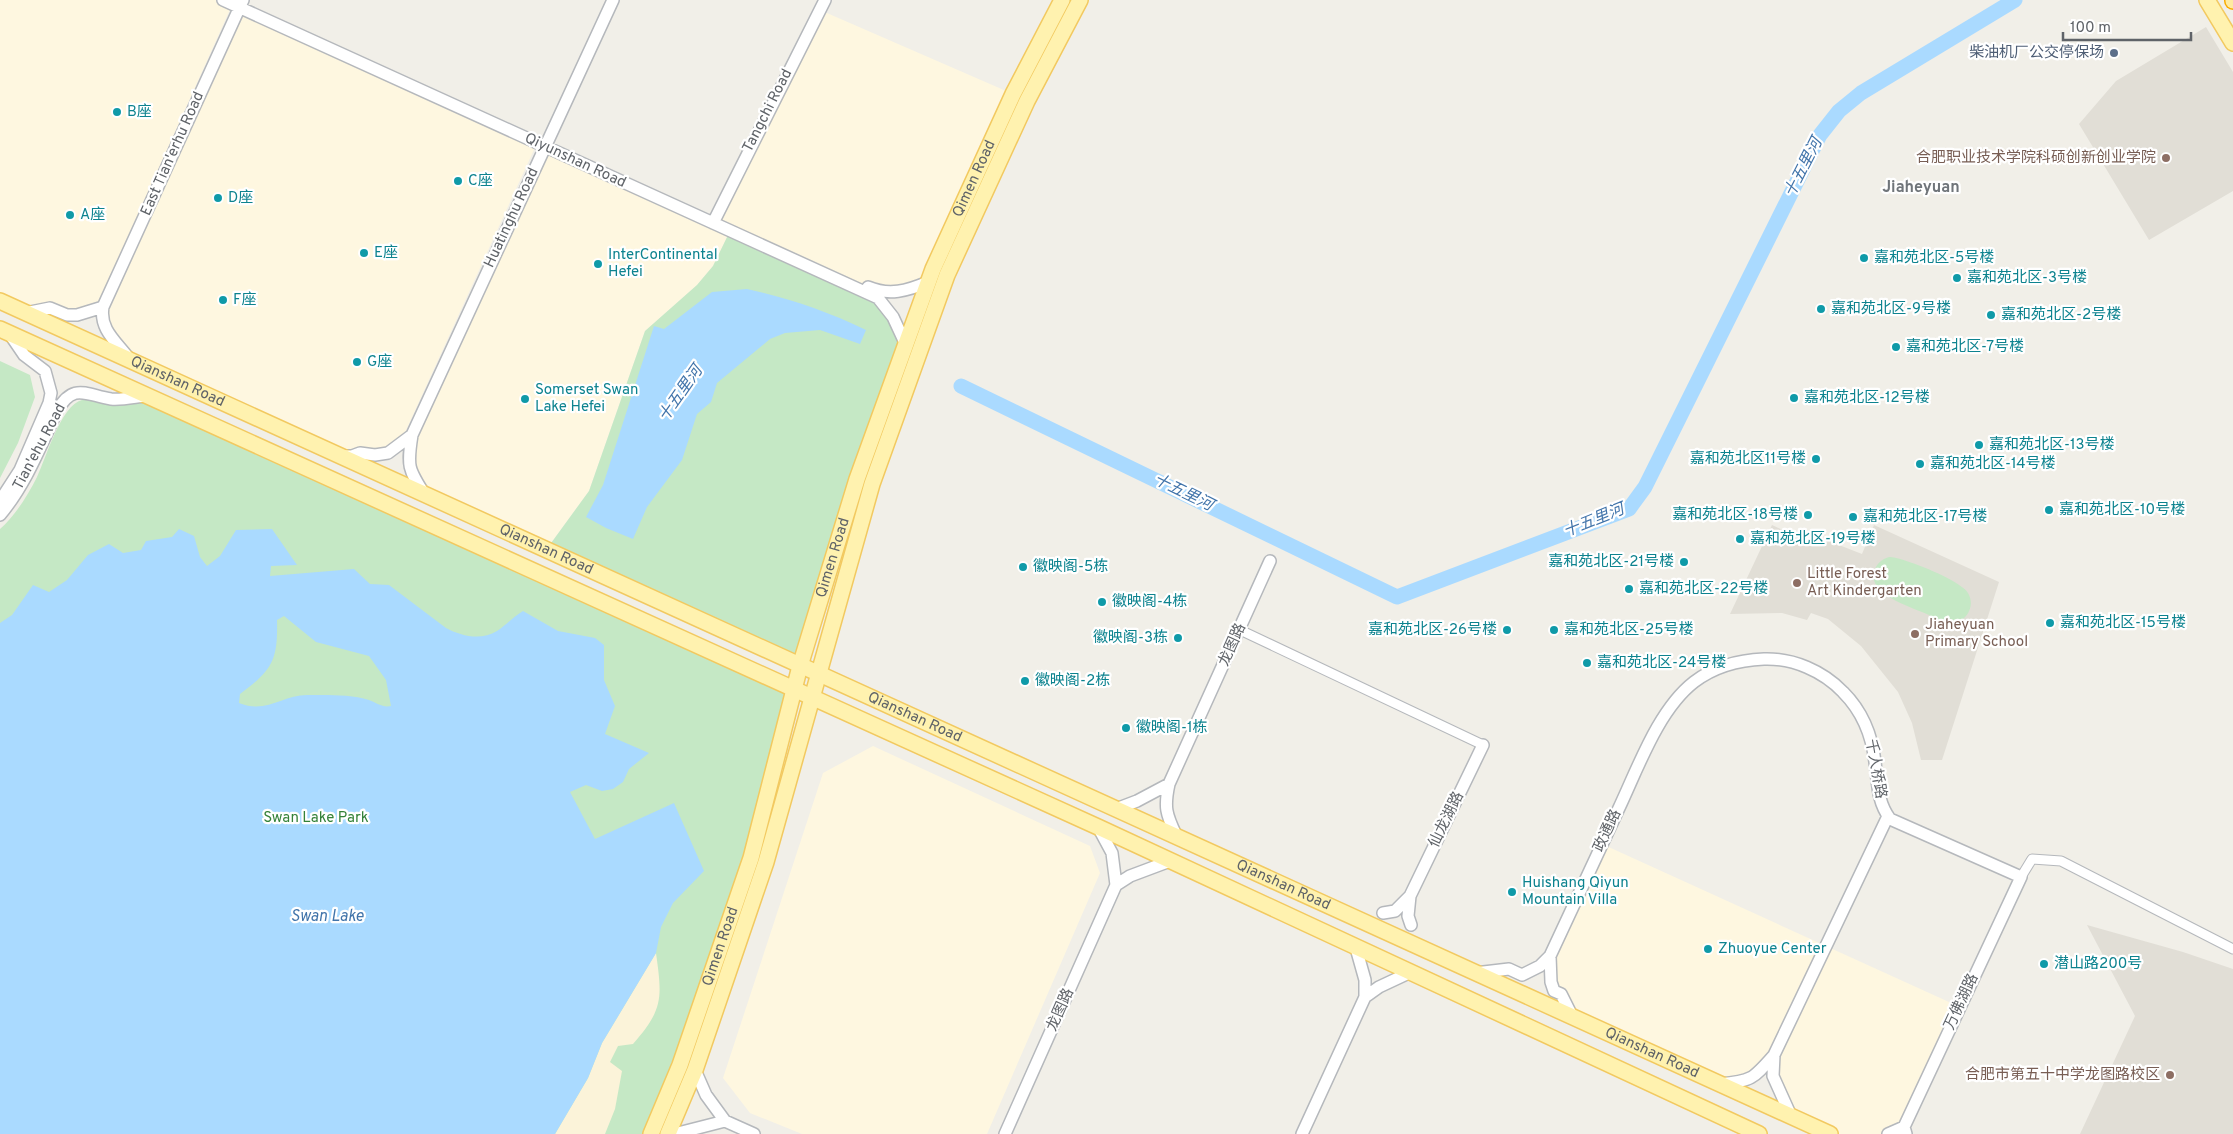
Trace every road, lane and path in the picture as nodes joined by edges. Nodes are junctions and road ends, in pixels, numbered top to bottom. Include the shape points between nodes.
1 (222, 0) edge
2 (612, 0) edge
3 (819, 0) edge
4 (825, 0) edge
5 (2207, 0) edge
6 (241, 2) edge
7 (1070, 2) edge
8 (2233, 43) edge
9 (546, 144) junction
10 (712, 219) junction
11 (928, 282) junction
12 (0, 302) edge
13 (103, 307) junction
14 (25, 313) junction
15 (5, 331) edge
16 (906, 345) junction
17 (131, 361) junction
18 (146, 396) junction
19 (412, 435) junction
20 (339, 456) junction
21 (425, 495) junction
22 (0, 501) edge
23 (0, 515) edge
24 (1270, 561) dead end
25 (1240, 630) junction
26 (800, 666) junction
27 (818, 675) junction
28 (794, 689) junction
29 (811, 697) junction
30 (1654, 734) joint
31 (1483, 745) joint
32 (1169, 784) junction
33 (1116, 809) junction
34 (1888, 816) junction
35 (1098, 827) junction
36 (1176, 835) junction
37 (1170, 861) junction
38 (2020, 877) junction
39 (1116, 885) junction
40 (1410, 896) junction
41 (1383, 912) dead end
42 (1411, 925) dead end
43 (1356, 948) junction
44 (2233, 949) edge
45 (1550, 956) junction
46 (1411, 972) junction
47 (1474, 973) junction
48 (1365, 997) junction
49 (1573, 1018) junction
50 (1774, 1054) junction
51 (695, 1070) junction
52 (1719, 1084) junction
53 (1791, 1116) junction
54 (725, 1121) junction
55 (1905, 1131) edge
56 (651, 1134) edge
57 (668, 1134) edge
58 (674, 1134) edge
59 (754, 1134) edge
60 (1005, 1134) edge
61 (1302, 1134) edge
62 (1759, 1134) edge
63 (1830, 1134) edge
64 (1888, 1134) edge

1 - 6 street, Qiyunshan Road
2 - 9 street, Huatinghu Road
3 - 10 street, Tangchi Road
4 - 10 street, Tangchi Road
5 - 8 main road
6 - 9 street, Qiyunshan Road
6 - 13 street, East Tian'erhu Road
7 - 11 main road, Qimen Road via 1013,94
7 - 27 main road, Qimen Road via 947,275 872,484
9 - 10 street, Qiyunshan Road
9 - 19 street, Huatinghu Road
10 - 11 street via 874,290 897,293
10 - 16 street, Qiyunshan Road via 878,298 893,317
11 - 16 main road, Qimen Road
12 - 14 main road, Qianshan Road
13 - 14 street via 77,315 67,315 50,308
13 - 17 street via 101,317 107,333
14 - 17 main road, Qianshan Road
15 - 18 main road, Qianshan Road
15 - 22 street, Tian'ehu Road via 24,355 45,370 52,393 20,470
16 - 26 main road, Qimen Road via 857,479
17 - 20 main road, Qianshan Road
18 - 23 street, Tian'ehu Road via 123,399 80,392 61,402 28,474
18 - 28 main road, Qianshan Road
19 - 20 street, Huatinghu Road via 388,453
19 - 21 street, Huatinghu Road via 408,460 412,475
20 - 21 main road, Qianshan Road
21 - 26 main road, Qianshan Road
24 - 25 street, 龙图路
25 - 31 street
25 - 32 street, 龙图路
26 - 27 main road, Qianshan Road
26 - 28 main road, Qimen Road
27 - 29 main road, Qimen Road
27 - 33 main road, Qianshan Road
28 - 29 main road, Qianshan Road
28 - 56 main road, Qimen Road via 750,858 680,1064
29 - 35 main road, Qianshan Road
29 - 51 main road, Qimen Road via 766,862
30 - 34 street, 千人桥路 via 1692,683 1710,672 1750,660 1792,661 1827,678 1854,704 1864,720 1871,740 1880,802
30 - 45 street, 政通路
31 - 40 street, 仙龙湖路
32 - 33 street
32 - 36 street, 龙图路 via 1166,814
33 - 36 main road, Qianshan Road
34 - 38 street, 千人桥路 via 1900,825
34 - 50 street
35 - 37 main road, Qianshan Road
35 - 39 street via 1112,853
36 - 47 main road, Qianshan Road
37 - 39 street via 1130,876
37 - 43 main road, Qianshan Road
38 - 44 street via 2032,859 2061,861
38 - 55 street, 万佛湖路
39 - 60 street, 龙图路
40 - 41 street via 1395,911
40 - 42 street via 1408,916
43 - 46 main road, Qianshan Road
43 - 48 street via 1365,980
45 - 47 street via 1540,966 1522,975 1509,970
45 - 49 street via 1554,991 1561,994
46 - 48 street
46 - 62 main road, Qianshan Road
47 - 49 main road, Qianshan Road
48 - 61 street
49 - 52 main road, Qianshan Road
50 - 52 street via 1759,1072 1745,1082
50 - 53 street via 1773,1076
51 - 54 street via 706,1095
51 - 57 main road, Qimen Road
52 - 53 main road, Qianshan Road
53 - 63 main road, Qianshan Road
54 - 58 street
54 - 59 street
55 - 64 street

